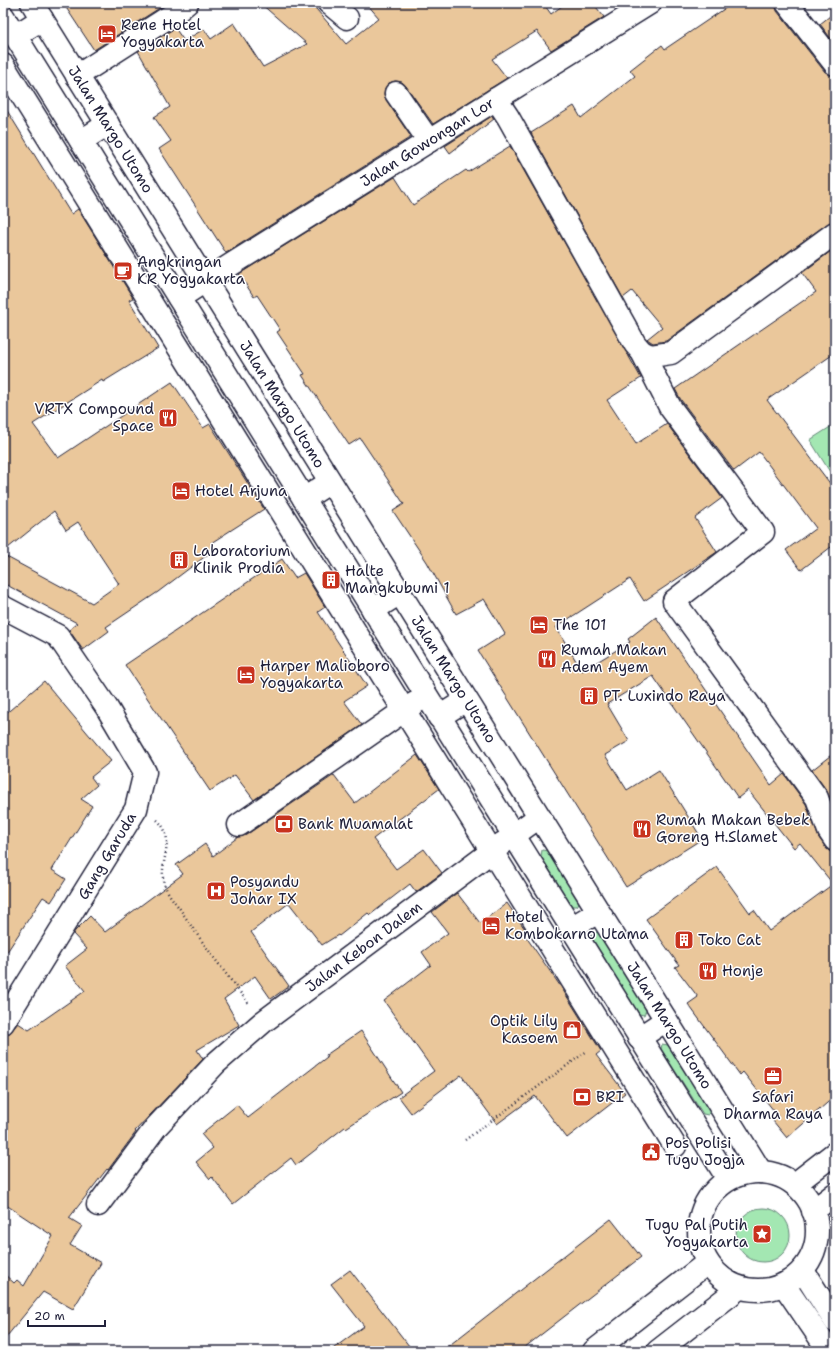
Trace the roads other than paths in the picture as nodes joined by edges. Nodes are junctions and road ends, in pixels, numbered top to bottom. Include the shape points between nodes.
1 (187, 3) edge
2 (329, 3) edge
3 (650, 3) edge
4 (787, 3) edge
5 (37, 11) edge
6 (3, 16) edge
7 (347, 18) dead end
8 (15, 36) junction
9 (835, 64) edge
10 (3, 65) edge
11 (77, 76) junction
12 (396, 93) dead end
13 (496, 99) junction
14 (108, 124) junction
15 (81, 141) junction
16 (429, 141) junction
17 (835, 233) edge
18 (205, 281) junction
19 (178, 298) junction
20 (642, 352) junction
21 (330, 482) junction
22 (304, 499) junction
23 (400, 593) junction
24 (3, 607) edge
25 (373, 610) junction
26 (426, 696) junction
27 (466, 700) junction
28 (404, 711) junction
29 (439, 717) junction
30 (539, 817) junction
31 (239, 825) dead end
32 (514, 835) junction
33 (835, 840) edge
34 (492, 851) junction
35 (598, 912) junction
36 (571, 928) junction
37 (6, 1012) edge
38 (666, 1020) junction
39 (639, 1038) junction
40 (675, 1146) dead end
41 (835, 1153) edge
42 (761, 1172) junction
43 (728, 1179) junction
44 (795, 1184) junction
45 (835, 1194) edge
46 (98, 1205) dead end
47 (813, 1211) junction
48 (707, 1263) junction
49 (803, 1271) junction
50 (784, 1285) junction
51 (739, 1288) junction
52 (835, 1321) edge
53 (594, 1351) edge
54 (658, 1351) edge
55 (829, 1351) edge

1 - 11 street
2 - 7 street
3 - 13 street, Jalan Gowongan Lor
4 - 9 street
5 - 8 street
5 - 11 street, Jalan Margo Utomo
6 - 8 street, Jalan Margo Utomo
8 - 15 street, Jalan Margo Utomo
10 - 28 street
11 - 14 street, Jalan Margo Utomo
12 - 16 street
13 - 16 street, Jalan Gowongan Lor
13 - 20 street via 635,344
14 - 15 street
14 - 18 street, Jalan Margo Utomo
15 - 19 street, Jalan Margo Utomo
16 - 18 street, Jalan Gowongan Lor
17 - 20 street via 671,352 651,356
18 - 19 street, Jalan Gowongan Lor
18 - 21 street, Jalan Margo Utomo
19 - 22 street, Jalan Margo Utomo
20 - 33 street via 670,407 763,532 674,600 817,798
21 - 22 street
21 - 23 street, Jalan Margo Utomo
22 - 25 street, Jalan Margo Utomo
23 - 25 street
23 - 27 street, Jalan Margo Utomo
24 - 37 street, Gang Garuda via 58,636 107,708 145,772 136,809
25 - 26 street, Jalan Margo Utomo
26 - 28 street
26 - 29 street, Jalan Margo Utomo
27 - 29 street
27 - 30 street, Jalan Margo Utomo
28 - 31 street
28 - 34 street
29 - 32 street, Jalan Margo Utomo
30 - 32 street, Jalan Kebon Dalem
30 - 35 street, Jalan Margo Utomo
32 - 34 street, Jalan Kebon Dalem
32 - 36 street, Jalan Margo Utomo
34 - 40 street
34 - 46 street, Jalan Kebon Dalem via 263,1022 216,1063 156,1127
35 - 36 street
35 - 38 street, Jalan Margo Utomo
36 - 39 street, Jalan Margo Utomo
38 - 39 street
38 - 42 street, Jalan Margo Utomo
39 - 43 street, Jalan Margo Utomo
41 - 44 street
42 - 43 street
42 - 44 street via 778,1175
43 - 48 street via 705,1205 699,1223 700,1243
44 - 47 street via 806,1196
45 - 47 street
47 - 49 street via 817,1222 816,1241 810,1260
48 - 51 street via 721,1278
48 - 53 street
49 - 50 street
49 - 52 street
50 - 51 street via 759,1291
50 - 55 street
51 - 54 street

